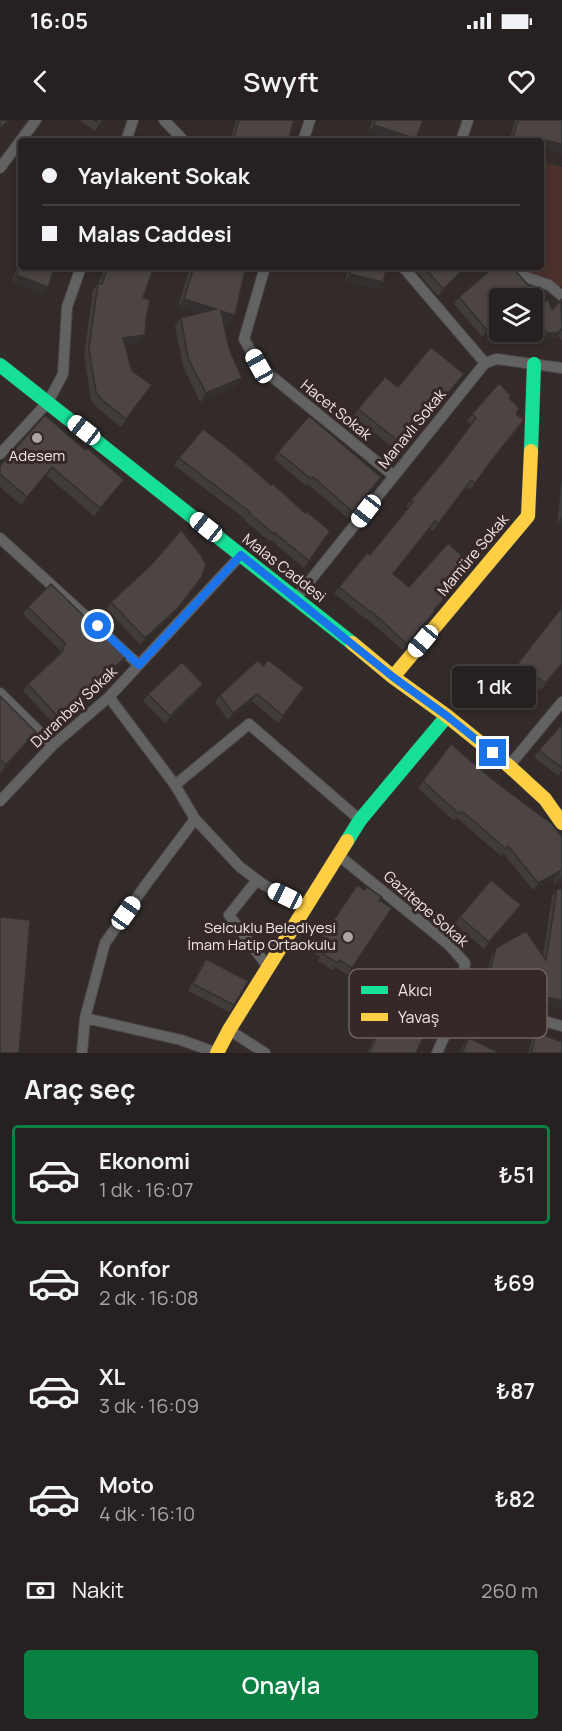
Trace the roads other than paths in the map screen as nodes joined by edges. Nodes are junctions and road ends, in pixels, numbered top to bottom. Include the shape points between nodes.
1 (36, 120) edge
2 (133, 120) edge
3 (164, 120) edge
4 (310, 120) edge
5 (468, 120) edge
6 (22, 138) edge
7 (127, 138) edge
8 (181, 138) edge
9 (304, 138) edge
10 (462, 138) edge
11 (18, 144) edge
12 (0, 168) edge
13 (80, 270) edge
14 (264, 270) edge
15 (405, 270) edge
16 (518, 270) edge
17 (562, 296) edge
18 (485, 363) junction
19 (534, 364) junction
20 (0, 365) edge
21 (562, 368) edge
22 (48, 402) junction
23 (0, 454) edge
24 (394, 476) junction
25 (0, 538) edge
26 (241, 555) junction
27 (296, 598) junction
28 (139, 665) junction
29 (393, 677) junction
30 (0, 693) edge
31 (109, 697) junction
32 (562, 702) edge
33 (447, 716) junction
34 (53, 745) junction
35 (509, 766) junction
36 (175, 785) junction
37 (545, 799) junction
38 (0, 801) edge
39 (562, 807) edge
40 (195, 819) junction
41 (360, 820) junction
42 (562, 823) edge
43 (338, 855) junction
44 (257, 880) junction
45 (306, 906) junction
46 (268, 967) junction
47 (464, 969) edge
48 (85, 1018) junction
49 (547, 1022) edge
50 (562, 1026) edge
51 (229, 1030) junction
52 (444, 1038) edge
53 (82, 1053) edge
54 (217, 1053) edge
55 (265, 1053) edge
56 (437, 1053) edge

1 - 6 street
2 - 7 street
3 - 8 street
4 - 9 street
5 - 10 street
11 - 12 street
13 - 22 street via 67,306 63,374
14 - 24 street, Hacet Sokak via 244,339 259,366
15 - 18 street
16 - 17 street
18 - 19 street via 497,359
18 - 24 street, Manavlı Sokak
19 - 21 street
19 - 29 street, Mamüre Sokak via 528,516
20 - 22 street, Malas Caddesi
22 - 23 street
22 - 26 street, Malas Caddesi
24 - 27 street, Manavlı Sokak
25 - 28 street
26 - 27 street, Malas Caddesi
26 - 28 street, Duranbey Sokak
27 - 29 street, Malas Caddesi
28 - 31 street, Duranbey Sokak
29 - 33 street, Malas Caddesi
30 - 34 street
31 - 34 street, Duranbey Sokak
31 - 36 street
32 - 35 street
33 - 35 street, Malas Caddesi
33 - 41 street
34 - 38 street, Duranbey Sokak
35 - 37 street, Malas Caddesi
36 - 40 street
36 - 41 street via 249,724
37 - 39 street
37 - 42 street
40 - 44 street
40 - 48 street via 105,943
41 - 43 street
43 - 45 street
43 - 47 street, Gazitepe Sokak via 448,944 465,963
44 - 45 street
44 - 46 street via 229,915
45 - 46 street
46 - 51 street
48 - 53 street
48 - 54 street via 181,1040
49 - 50 street
51 - 54 street
51 - 55 street
52 - 56 street

